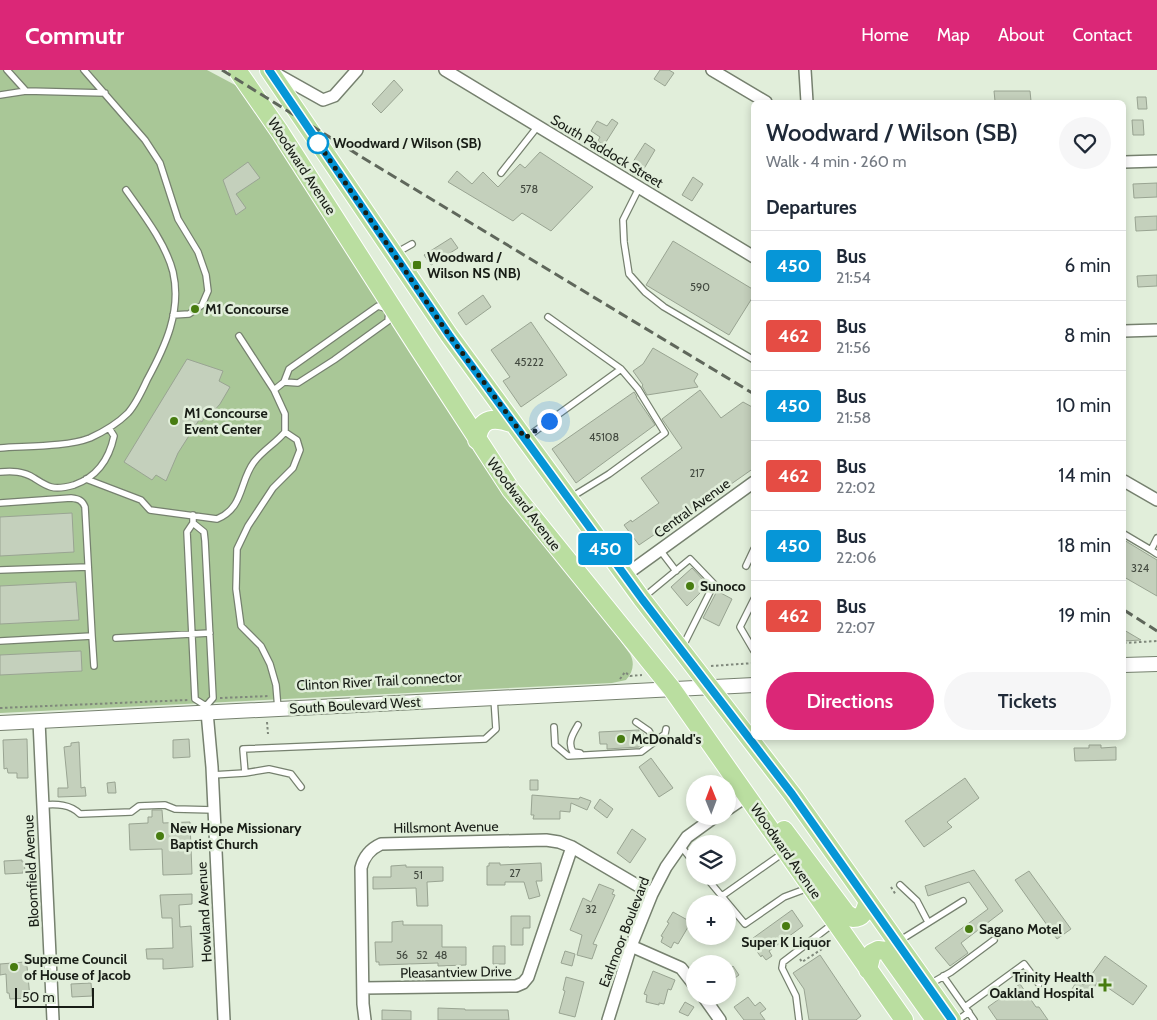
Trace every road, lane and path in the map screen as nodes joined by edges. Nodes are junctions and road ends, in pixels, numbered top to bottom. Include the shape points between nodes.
1 (7, 70) edge
2 (84, 70) edge
3 (237, 70) edge
4 (445, 70) edge
5 (712, 70) edge
6 (805, 70) edge
7 (356, 71) edge
8 (277, 72) edge
9 (26, 90) junction
10 (105, 93) junction
11 (0, 95) edge
12 (763, 100) edge
13 (807, 100) edge
14 (538, 126) junction
15 (1157, 161) edge
16 (1126, 162) edge
17 (501, 173) dead end
18 (639, 188) junction
19 (126, 190) dead end
20 (412, 244) dead end
21 (394, 254) junction
22 (751, 255) edge
23 (391, 309) junction
24 (173, 315) junction
25 (548, 317) dead end
26 (1157, 330) edge
27 (1126, 331) edge
28 (239, 336) dead end
29 (751, 358) edge
30 (621, 369) junction
31 (284, 382) junction
32 (274, 390) junction
33 (514, 424) junction
34 (109, 428) junction
35 (285, 432) junction
36 (525, 438) junction
37 (477, 440) junction
38 (0, 448) edge
39 (0, 472) edge
40 (86, 479) junction
41 (1126, 482) edge
42 (751, 485) edge
43 (569, 499) junction
44 (1157, 500) edge
45 (0, 503) edge
46 (193, 515) junction
47 (194, 523) junction
48 (1126, 535) edge
49 (1157, 538) edge
50 (660, 550) junction
51 (1154, 552) edge
52 (751, 556) edge
53 (746, 566) dead end
54 (88, 567) junction
55 (0, 570) edge
56 (676, 571) junction
57 (624, 576) junction
58 (642, 599) junction
59 (751, 605) edge
60 (210, 633) junction
61 (192, 634) junction
62 (92, 636) junction
63 (116, 638) dead end
64 (0, 641) edge
65 (1157, 641) edge
66 (1126, 643) edge
67 (751, 646) edge
68 (681, 650) junction
69 (751, 663) edge
70 (1157, 664) edge
71 (1126, 665) edge
72 (94, 666) dead end
73 (695, 668) junction
74 (658, 673) junction
75 (620, 679) dead end
76 (751, 685) edge
77 (710, 687) junction
78 (672, 689) junction
79 (213, 698) junction
80 (494, 698) junction
81 (195, 699) junction
82 (278, 702) junction
83 (0, 708) edge
84 (207, 709) junction
85 (39, 721) junction
86 (267, 722) dead end
87 (636, 722) dead end
88 (0, 723) edge
89 (578, 726) dead end
90 (554, 727) dead end
91 (666, 729) dead end
92 (268, 734) dead end
93 (649, 747) junction
94 (586, 755) junction
95 (245, 773) junction
96 (212, 774) junction
97 (301, 787) dead end
98 (747, 796) junction
99 (736, 804) edge
100 (43, 805) junction
101 (214, 810) junction
102 (704, 825) edge
103 (680, 845) junction
104 (572, 847) junction
105 (786, 851) junction
106 (686, 853) edge
107 (713, 885) edge
108 (900, 885) dead end
109 (811, 887) junction
110 (652, 894) junction
111 (721, 895) edge
112 (723, 895) edge
113 (868, 901) junction
114 (963, 901) dead end
115 (736, 914) edge
116 (836, 922) junction
117 (928, 922) junction
118 (994, 940) dead end
119 (898, 943) junction
120 (631, 946) junction
121 (822, 949) dead end
122 (794, 960) dead end
123 (868, 970) junction
124 (686, 974) edge
125 (943, 976) junction
126 (1039, 984) dead end
127 (928, 985) junction
128 (363, 988) junction
129 (709, 1005) edge
130 (965, 1007) junction
131 (969, 1012) junction
132 (53, 1020) edge
133 (224, 1020) edge
134 (365, 1020) edge
135 (608, 1020) edge
136 (720, 1020) edge
137 (799, 1020) edge
138 (904, 1020) edge
139 (935, 1020) edge
140 (952, 1020) edge
141 (958, 1020) edge
142 (974, 1020) edge

1 - 9 lane
2 - 10 lane
3 - 23 main road, Woodward Avenue via 280,132
4 - 14 street, South Paddock Street
5 - 12 street
6 - 13 street
7 - 8 street via 334,96 323,100
8 - 21 main road, Woodward Avenue
9 - 10 lane
9 - 11 lane
10 - 24 lane via 160,163 178,219 198,252 206,275 208,291 202,305 188,314
14 - 17 lane
14 - 18 street, South Paddock Street
15 - 16 street
18 - 22 street, South Paddock Street
18 - 29 lane via 623,220 629,274 664,307
19 - 24 lane via 149,223 171,266
20 - 21 lane
21 - 33 main road, Woodward Avenue
23 - 31 lane via 388,321 341,355 298,383
23 - 31 lane via 378,306 289,369
23 - 37 main road, Woodward Avenue
24 - 34 lane via 166,344 140,395 128,412
25 - 30 lane
26 - 27 street
28 - 32 lane
30 - 36 lane
30 - 43 lane via 638,389 665,433
31 - 32 lane
32 - 35 lane via 285,414
33 - 36 main road, Woodward Avenue
33 - 37 main road via 500,419 486,421 478,429
34 - 38 lane via 80,441
34 - 40 lane via 114,436 109,453 103,465
35 - 46 lane via 253,463 235,504 226,515 217,519
35 - 82 lane via 297,440 300,450 293,468 273,488 237,549 236,589 241,626 261,646 270,664
36 - 43 main road, Woodward Avenue
37 - 74 main road, Woodward Avenue via 511,490
39 - 40 lane via 25,472 52,487 68,486
40 - 46 lane via 141,500 150,510
41 - 44 street
42 - 50 street, Central Avenue
43 - 57 main road, Woodward Avenue
45 - 54 lane via 78,498 85,507
46 - 47 lane
47 - 60 lane via 204,532
47 - 61 lane via 187,532
48 - 51 lane
49 - 51 lane
50 - 56 lane
50 - 57 street, Central Avenue
52 - 53 lane
54 - 55 lane
54 - 62 lane
56 - 58 lane
56 - 68 lane via 690,559 714,584
57 - 58 main road, Woodward Avenue
58 - 68 main road, Woodward Avenue
59 - 67 lane via 740,627
60 - 61 lane
60 - 79 lane
61 - 63 lane
61 - 81 lane
62 - 64 lane
62 - 72 lane
65 - 66 path
68 - 73 main road, Woodward Avenue
69 - 73 path
70 - 71 street
73 - 77 main road, Woodward Avenue
74 - 75 path via 630,676 625,672
74 - 78 main road, Woodward Avenue
76 - 77 street, South Boulevard West
77 - 78 street, South Boulevard West
77 - 113 main road, Woodward Avenue
78 - 80 street, South Boulevard West
78 - 98 main road, Woodward Avenue
79 - 82 path, Clinton River Trail connector
79 - 84 lane
80 - 82 street, South Boulevard West
80 - 95 lane via 496,729 485,739 243,748
81 - 83 path
81 - 84 lane
82 - 84 street, South Boulevard West
84 - 85 street, South Boulevard West
84 - 96 street, Howland Avenue
85 - 88 street, South Boulevard West
85 - 100 street, Bloomfield Avenue
86 - 92 path
87 - 93 lane via 651,732
89 - 94 lane via 570,746 574,752
90 - 94 lane via 556,748 568,756
91 - 93 lane via 665,734
93 - 94 lane via 641,752
95 - 96 lane
95 - 97 lane via 269,769 283,772 291,774
96 - 101 street, Howland Avenue
98 - 99 street
98 - 105 main road, Woodward Avenue
98 - 113 main road via 788,833 846,913 858,918 864,914
100 - 101 lane via 73,808 80,814 131,812 139,806 165,805 175,809
100 - 132 street, Bloomfield Avenue
101 - 133 street, Howland Avenue
102 - 103 street, Earlmoor Boulevard
103 - 106 lane
103 - 110 street, Earlmoor Boulevard
104 - 110 street, Hillsmont Avenue
104 - 128 street, Pleasantview Drive via 523,984
104 - 128 street, Hillsmont Avenue via 546,840 390,843 373,848 364,858 361,868
105 - 109 main road, Woodward Avenue
105 - 112 lane
107 - 111 lane
108 - 117 lane via 917,901
109 - 115 lane via 784,897 744,924
109 - 116 main road, Woodward Avenue
110 - 120 street, Earlmoor Boulevard
113 - 119 main road, Woodward Avenue
114 - 117 lane
116 - 123 main road, Woodward Avenue
116 - 137 lane via 783,962 782,968 796,996
117 - 119 lane
118 - 125 lane
119 - 127 main road, Woodward Avenue
120 - 124 street via 681,968
120 - 135 street, Earlmoor Boulevard
121 - 122 path via 802,962 798,958
123 - 138 main road, Woodward Avenue
123 - 139 main road via 872,954 883,949
125 - 127 lane
125 - 130 lane
126 - 130 lane via 1024,964
127 - 140 main road, Woodward Avenue
128 - 134 street, Hillsmont Avenue
129 - 136 street
130 - 131 lane
131 - 141 lane
131 - 142 lane

